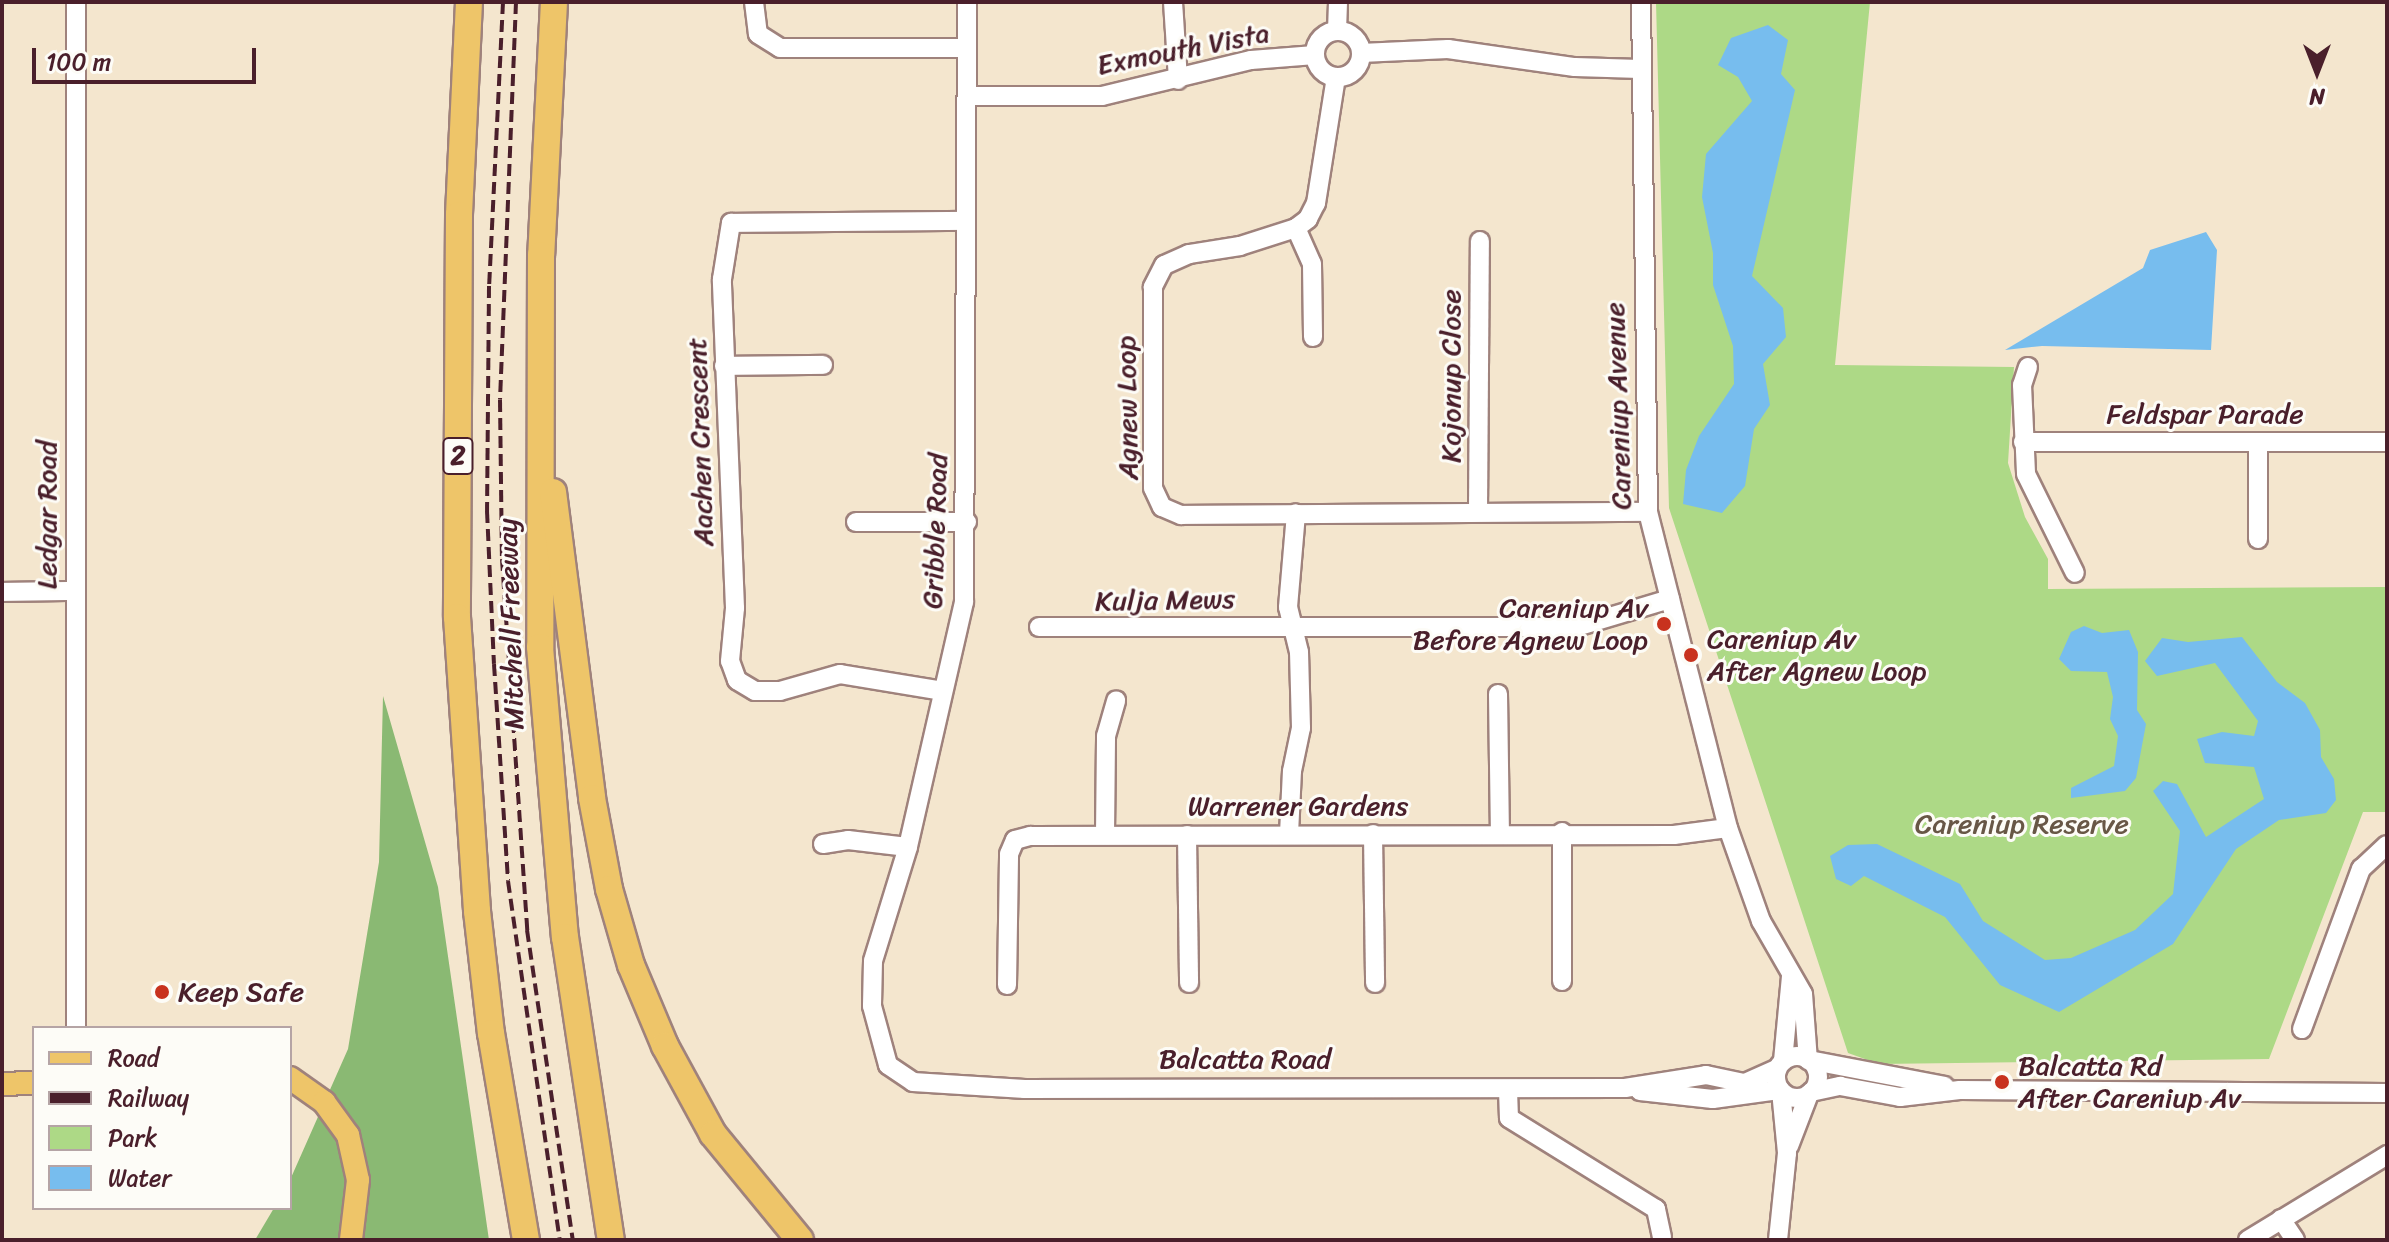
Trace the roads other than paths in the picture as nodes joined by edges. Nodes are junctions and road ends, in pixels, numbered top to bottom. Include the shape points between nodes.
1 (76, 2) edge
2 (469, 2) edge
3 (554, 2) edge
4 (754, 2) edge
5 (967, 2) edge
6 (1173, 2) edge
7 (1338, 2) edge
8 (1641, 2) edge
9 (1337, 31) junction
10 (967, 48) junction
11 (1361, 53) junction
12 (1315, 55) junction
13 (1640, 69) junction
14 (1336, 77) junction
15 (1178, 80) junction
16 (967, 96) junction
17 (966, 221) junction
18 (1296, 228) junction
19 (1480, 241) dead end
20 (1313, 337) dead end
21 (823, 365) dead end
22 (724, 366) junction
23 (2028, 367) dead end
24 (540, 385) junction
25 (2023, 442) junction
26 (2258, 442) junction
27 (2387, 442) edge
28 (1478, 512) junction
29 (1648, 512) junction
30 (1296, 513) junction
31 (856, 522) dead end
32 (967, 522) junction
33 (2258, 539) dead end
34 (2075, 573) dead end
35 (75, 591) junction
36 (2, 592) edge
37 (1670, 599) junction
38 (1039, 627) dead end
39 (1291, 627) junction
40 (943, 691) junction
41 (1498, 694) dead end
42 (1116, 700) dead end
43 (1728, 828) junction
44 (1562, 832) junction
45 (1500, 833) junction
46 (1289, 834) junction
47 (1373, 834) junction
48 (1105, 835) junction
49 (1187, 835) junction
50 (823, 844) dead end
51 (2387, 845) edge
52 (908, 847) junction
53 (1791, 976) junction
54 (1562, 981) dead end
55 (1189, 983) dead end
56 (1375, 983) dead end
57 (1007, 985) dead end
58 (76, 1026) edge
59 (2302, 1029) dead end
60 (880, 1050) joint
61 (1809, 1060) junction
62 (1780, 1065) junction
63 (292, 1079) edge
64 (32, 1083) edge
65 (2, 1084) edge
66 (1625, 1088) junction
67 (1508, 1090) junction
68 (1780, 1090) junction
69 (1960, 1090) junction
70 (1810, 1093) junction
71 (2387, 1093) edge
72 (509, 1150) junction
73 (1787, 1153) junction
74 (2387, 1155) edge
75 (2281, 1219) junction
76 (1662, 1237) dead end
77 (351, 1240) edge
78 (517, 1240) edge
79 (526, 1240) edge
80 (611, 1240) edge
81 (800, 1240) edge
82 (1778, 1240) edge
83 (2248, 1240) edge
84 (2295, 1240) edge

1 - 35 street, Ledgar Road
2 - 72 highway, Mitchell Freeway / 2 via 459,215 457,617 477,911
3 - 24 highway, Mitchell Freeway
4 - 10 street via 758,34 780,48
5 - 10 street, Gribble Road
6 - 15 street
7 - 9 street
8 - 13 street, Careniup Avenue
9 - 11 street via 1354,38
9 - 12 street via 1319,41
10 - 16 street, Gribble Road
11 - 13 street via 1448,49 1575,67
11 - 14 street via 1357,68
12 - 14 street via 1321,70
12 - 15 street, Exmouth Vista via 1251,60
13 - 29 street, Careniup Avenue
14 - 18 street via 1316,203
15 - 16 street, Exmouth Vista via 1102,96
16 - 17 street, Gribble Road
17 - 22 street, Aachen Crescent via 731,223 722,279
17 - 32 street, Gribble Road
18 - 20 street via 1314,279
18 - 30 street, Agnew Loop via 1240,246 1189,254 1164,265 1153,287 1153,488 1162,507 1181,515
19 - 28 street, Kojonup Close
21 - 22 street
22 - 40 street, Aachen Crescent via 735,608 730,661 737,680 755,691 780,691 840,674
23 - 25 street via 2022,385
24 - 80 highway, Mitchell Freeway via 538,592 549,779 569,968
24 - 81 highway via 592,798 609,889 631,965 665,1046 713,1134
25 - 26 street, Feldspar Parade
25 - 34 street via 2026,474
26 - 27 street, Feldspar Parade
26 - 33 street
28 - 29 street, Agnew Loop
28 - 30 street, Agnew Loop
29 - 37 street, Careniup Avenue
30 - 39 street via 1288,574
31 - 32 street
32 - 40 street, Gribble Road via 964,602
35 - 36 street
35 - 58 street, Ledgar Road
37 - 39 street, Kulja Mews via 1576,627
37 - 43 street, Careniup Avenue
38 - 39 street, Kulja Mews
39 - 46 street via 1302,684
40 - 52 street, Gribble Road
41 - 45 street
42 - 48 street via 1106,736
43 - 44 street, Warrener Gardens via 1674,835
43 - 53 street, Careniup Avenue via 1761,921
44 - 45 street, Warrener Gardens
44 - 54 street
45 - 47 street, Warrener Gardens
46 - 47 street, Warrener Gardens
46 - 49 street, Warrener Gardens
47 - 56 street
48 - 49 street, Warrener Gardens
48 - 57 street, Warrener Gardens via 1015,840 1009,854
49 - 55 street
50 - 52 street via 848,840
51 - 59 street via 2361,869
52 - 60 street, Gribble Road via 873,961 872,1006
53 - 61 street, Careniup Avenue via 1803,994
53 - 62 street
60 - 67 street, Balcatta Road via 898,1075 937,1084 1025,1089
61 - 62 street via 1797,1056
61 - 69 street
61 - 70 street via 1818,1077
62 - 66 street, Balcatta Road via 1745,1083 1706,1075
62 - 68 street
63 - 77 main road via 324,1102 348,1135 358,1180
64 - 65 main road
66 - 67 street, Balcatta Road
66 - 68 street, Balcatta Road via 1713,1099
67 - 76 street via 1509,1118 1656,1209
68 - 70 street via 1794,1098
68 - 73 street
69 - 70 street via 1900,1097 1853,1087
69 - 71 street
70 - 73 street
72 - 78 highway
72 - 79 highway, Mitchell Freeway / 2
73 - 82 street
74 - 75 street
75 - 83 street
75 - 84 street

